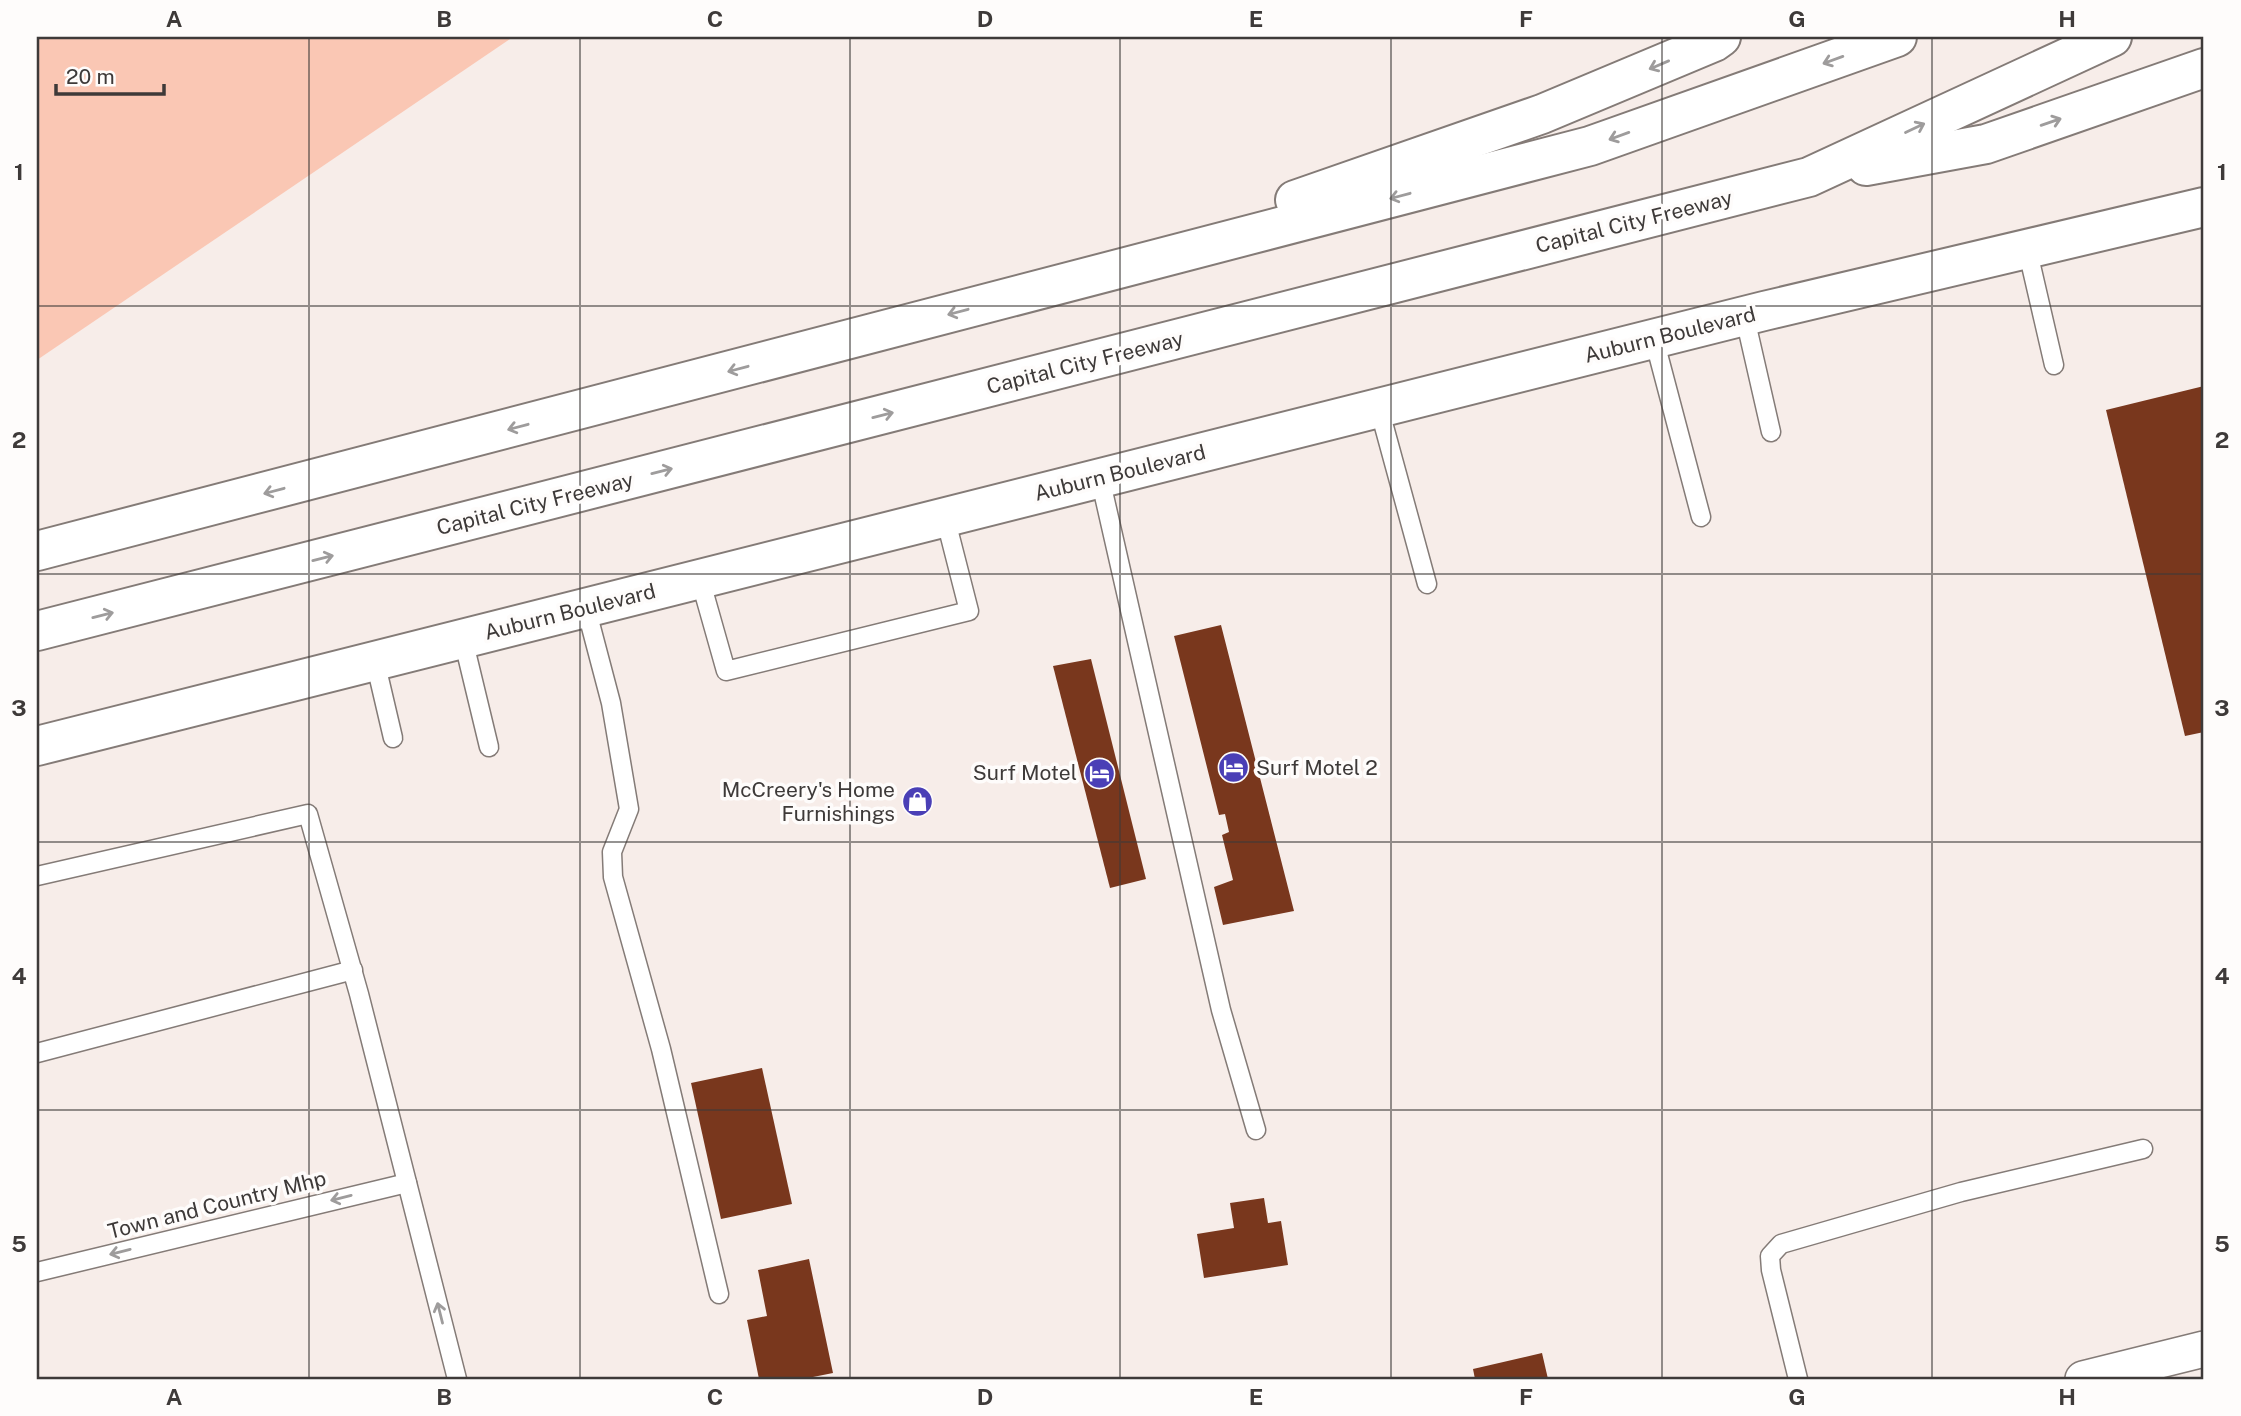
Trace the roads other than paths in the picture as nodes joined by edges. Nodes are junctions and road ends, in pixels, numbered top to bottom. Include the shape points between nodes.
1 (1721, 37) edge
2 (1898, 37) edge
3 (2112, 37) edge
4 (2204, 68) edge
5 (1809, 177) junction
6 (2204, 207) edge
7 (2027, 248) junction
8 (1024, 295) junction
9 (1745, 317) junction
10 (1654, 339) junction
11 (2054, 365) dead end
12 (1379, 408) junction
13 (1771, 432) dead end
14 (1100, 478) junction
15 (945, 517) junction
16 (1701, 517) dead end
17 (37, 551) edge
18 (700, 579) junction
19 (1427, 584) dead end
20 (586, 608) junction
21 (37, 631) edge
22 (463, 639) junction
23 (375, 661) junction
24 (393, 737) dead end
25 (37, 746) edge
26 (489, 747) dead end
27 (37, 876) edge
28 (353, 970) junction
29 (37, 1053) edge
30 (1256, 1130) dead end
31 (2143, 1149) dead end
32 (407, 1182) junction
33 (37, 1272) edge
34 (719, 1294) dead end
35 (2204, 1349) edge
36 (457, 1379) edge
37 (1798, 1379) edge
38 (2083, 1379) edge

1 -> 8 main road via 1542,114
2 -> 8 main road via 1590,146
5 -> 3 main road, Capital City Freeway
5 -> 4 main road via 1986,144
21 -> 5 main road, Capital City Freeway
6 - 7 main road, Auburn Boulevard
7 - 9 main road, Auburn Boulevard
7 - 11 lane
8 -> 17 main road
9 - 10 main road, Auburn Boulevard
9 - 13 lane
10 - 12 main road, Auburn Boulevard
10 - 16 lane
12 - 14 main road, Auburn Boulevard
12 - 19 lane
14 - 15 main road, Auburn Boulevard
14 - 30 lane via 1221,1010
15 - 18 main road, Auburn Boulevard
15 - 18 lane via 969,611 726,671
18 - 20 main road, Auburn Boulevard
20 - 22 main road, Auburn Boulevard
20 - 34 lane via 611,703 628,809 612,852 613,877 661,1049
22 - 23 main road, Auburn Boulevard
22 - 26 lane
23 - 24 lane
23 - 25 main road, Auburn Boulevard
27 - 28 lane via 308,814
28 - 29 lane
28 - 32 lane
31 - 37 lane via 1961,1192 1781,1244 1770,1256 1771,1270
32 -> 33 lane, Town and Country Mhp
36 -> 32 lane
35 - 38 street

